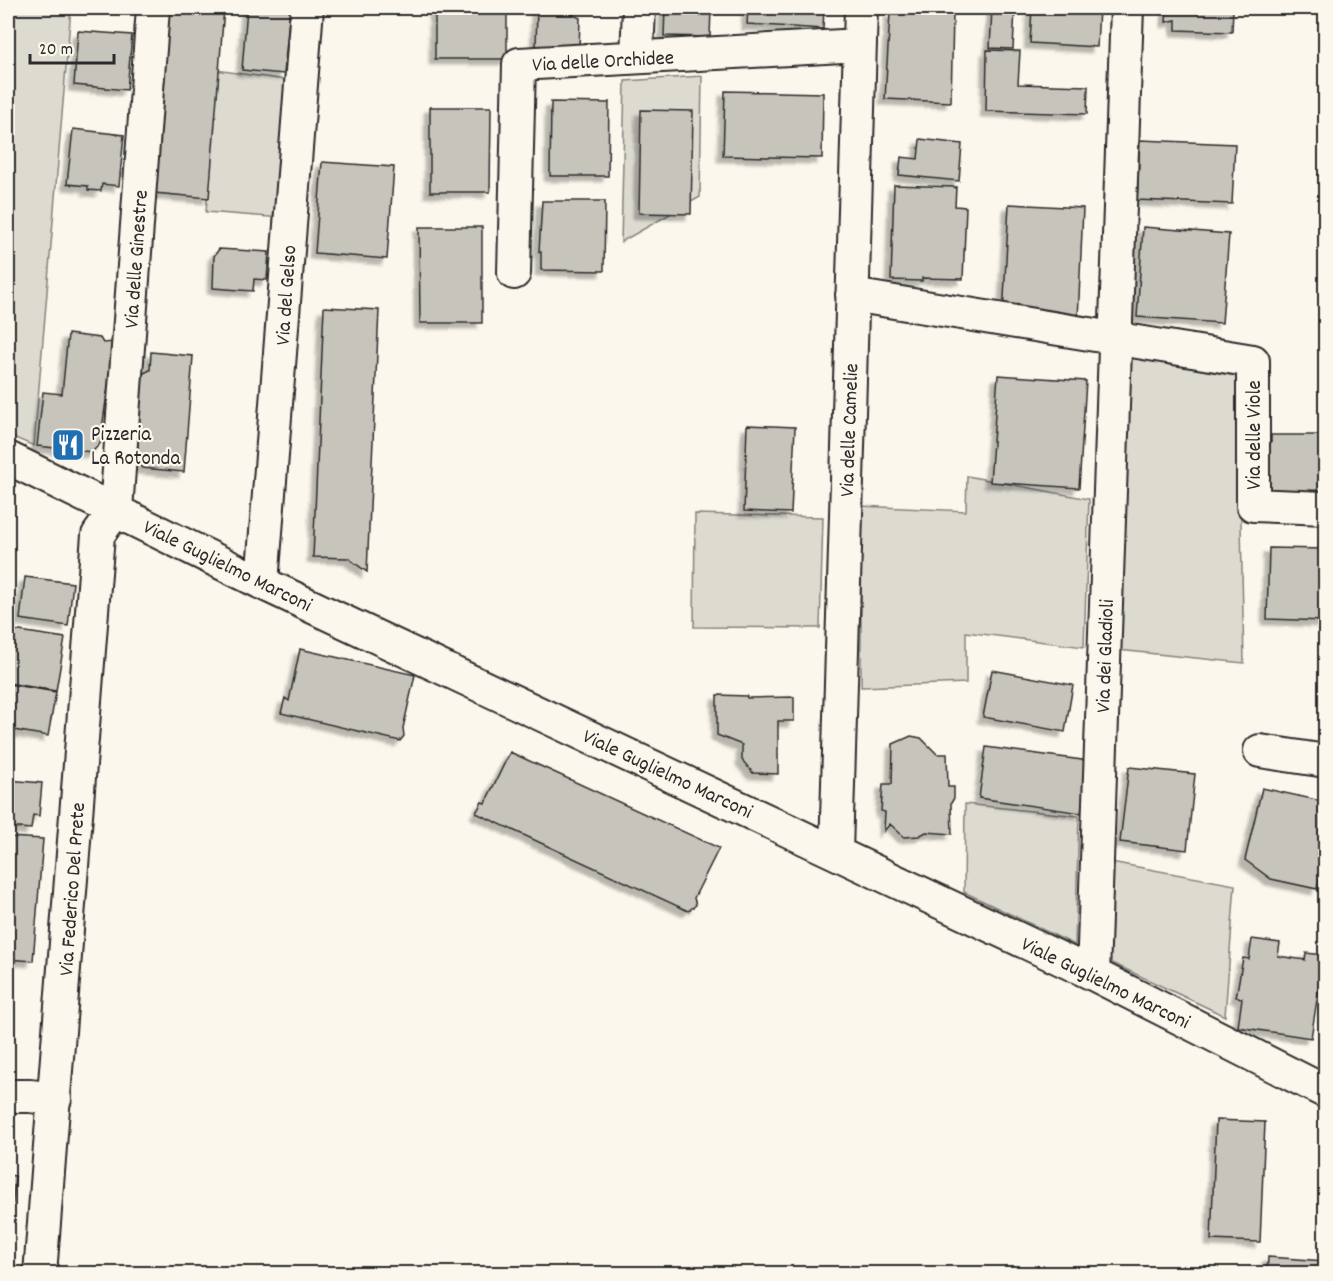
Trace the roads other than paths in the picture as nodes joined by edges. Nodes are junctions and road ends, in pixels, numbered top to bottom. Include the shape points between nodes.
1 (153, 8) edge
2 (307, 8) edge
3 (639, 8) edge
4 (861, 8) edge
5 (1126, 8) edge
6 (860, 45) junction
7 (637, 57) junction
8 (514, 273) dead end
9 (852, 295) junction
10 (1114, 338) junction
11 (8, 458) edge
12 (1326, 508) edge
13 (116, 510) junction
14 (262, 583) junction
15 (1260, 751) dead end
16 (1326, 761) edge
17 (836, 852) junction
18 (1093, 974) junction
19 (1326, 1092) edge
20 (8, 1096) edge
21 (55, 1099) junction
22 (40, 1274) edge

1 - 13 street, Via delle Ginestre
2 - 14 street, Via del Gelso
3 - 7 street
4 - 6 street, Via delle Camelie
5 - 10 street, Via dei Gladioli
6 - 7 street, Via delle Orchidee
6 - 9 street, Via delle Camelie
7 - 8 street, Via delle Orchidee via 519,64
9 - 10 street
9 - 17 street, Via delle Camelie
10 - 12 street, Via delle Viole via 1253,361 1253,505
10 - 18 street, Via dei Gladioli
11 - 13 street, Viale Guglielmo Marconi
13 - 14 street, Viale Guglielmo Marconi
13 - 21 street, Via Federico Del Prete via 98,535
14 - 17 street, Viale Guglielmo Marconi
15 - 16 street
17 - 18 street, Viale Guglielmo Marconi
18 - 19 street, Viale Guglielmo Marconi
20 - 21 street
21 - 22 street, Via Federico Del Prete

